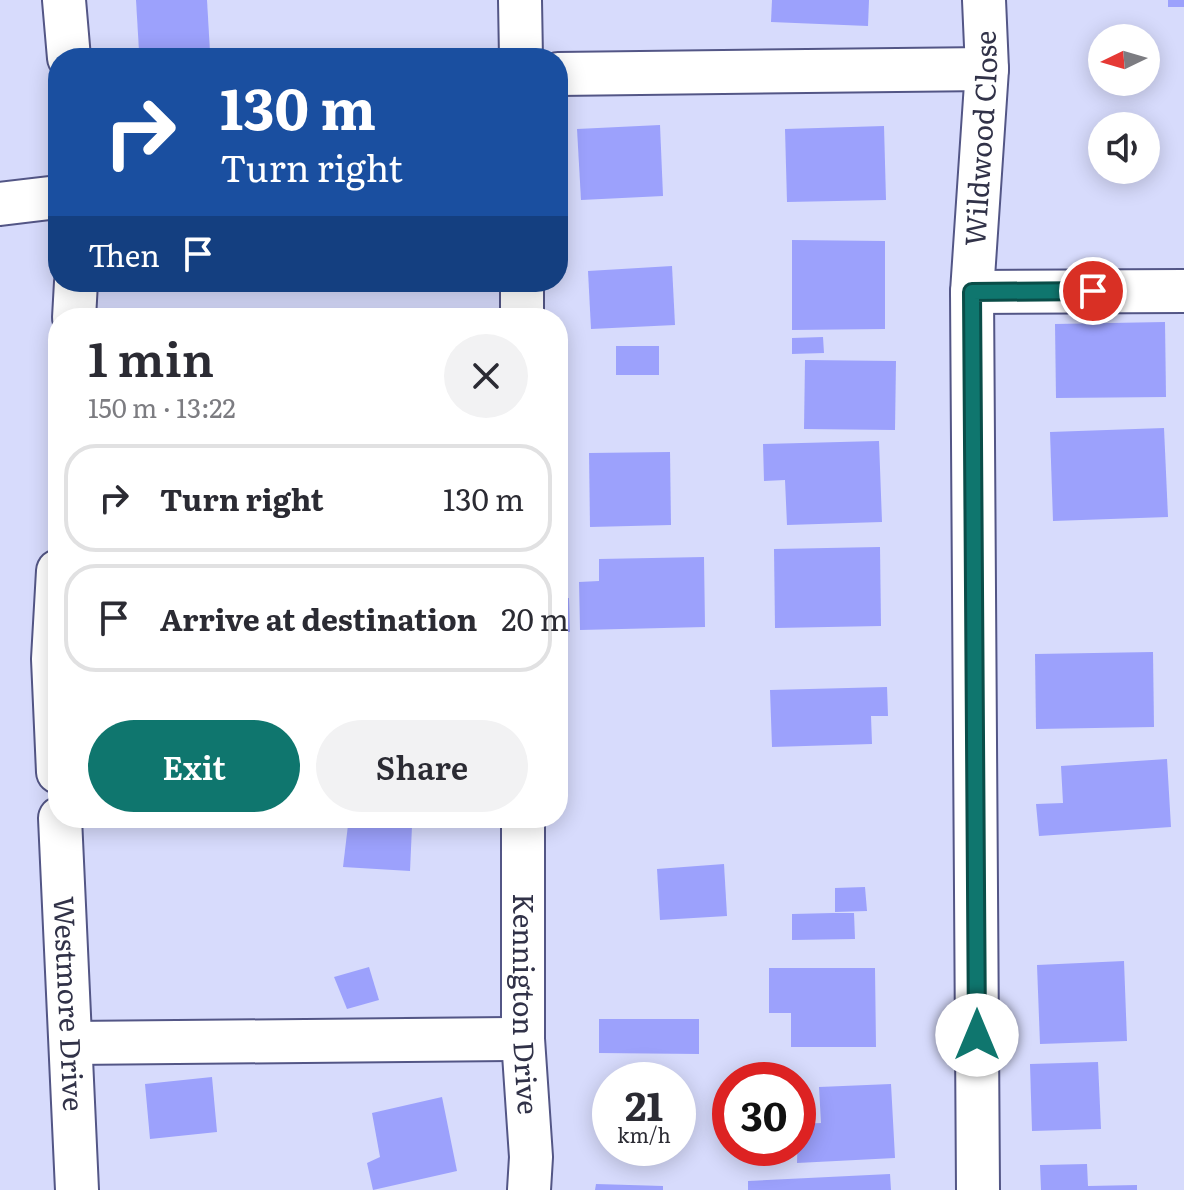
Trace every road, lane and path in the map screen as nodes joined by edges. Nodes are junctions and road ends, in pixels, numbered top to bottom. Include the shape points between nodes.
1 (64, 0) edge
2 (520, 0) edge
3 (984, 0) edge
4 (68, 48) edge
5 (521, 48) edge
6 (987, 69) junction
7 (568, 74) edge
8 (48, 198) edge
9 (0, 204) edge
10 (1184, 291) edge
11 (972, 292) junction
12 (60, 828) edge
13 (523, 828) edge
14 (523, 1039) junction
15 (71, 1043) junction
16 (77, 1190) edge
17 (529, 1190) edge
18 (978, 1190) edge

1 - 4 street
2 - 5 street
3 - 6 street, Wildwood Close
6 - 7 street
6 - 11 street, Wildwood Close
8 - 9 street
10 - 11 street
11 - 18 street, Wildwood Close
12 - 15 street, Westmore Drive
13 - 14 street, Kennigton Drive
14 - 15 street
14 - 17 street, Kennigton Drive
15 - 16 street, Westmore Drive

